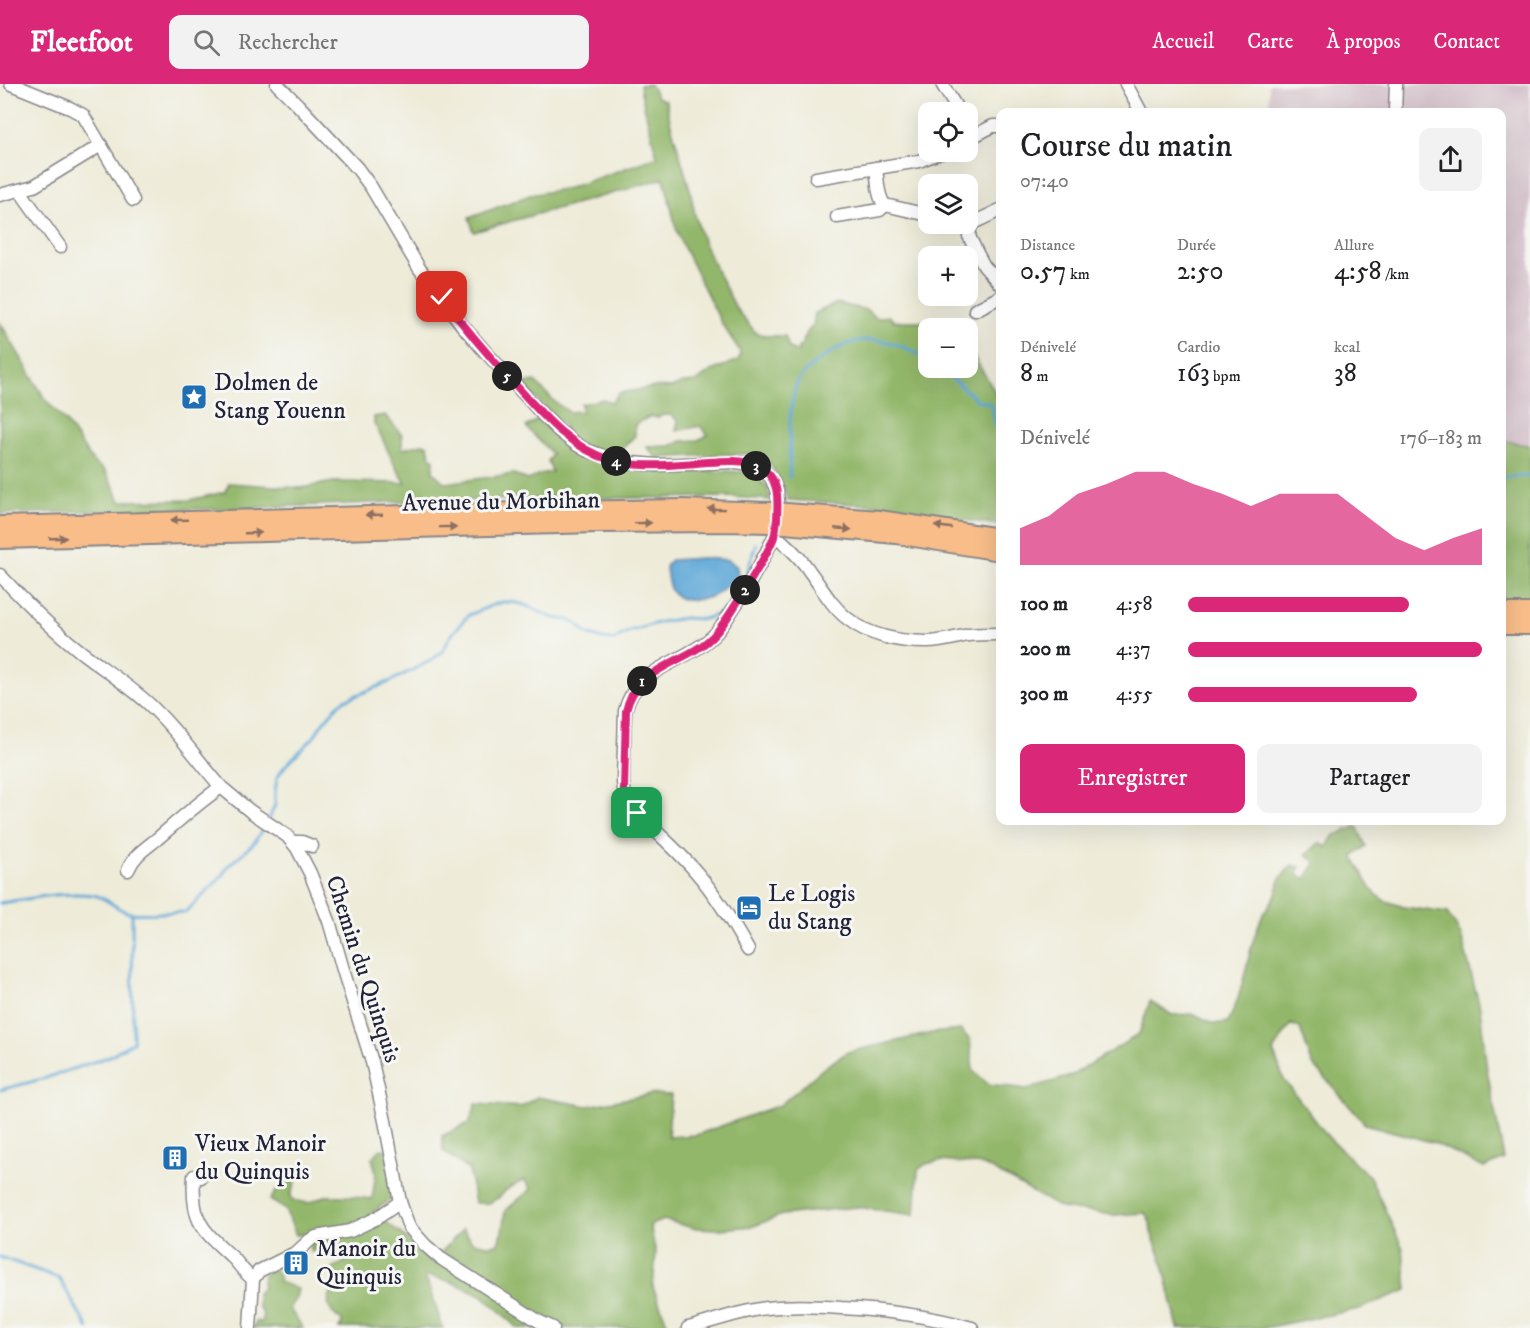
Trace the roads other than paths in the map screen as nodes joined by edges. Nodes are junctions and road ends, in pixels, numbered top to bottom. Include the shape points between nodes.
1 (10, 84) edge
2 (277, 84) edge
3 (942, 84) edge
4 (1126, 84) edge
5 (1396, 84) edge
6 (953, 102) edge
7 (1139, 108) edge
8 (1395, 108) edge
9 (996, 126) edge
10 (978, 131) edge
11 (101, 145) junction
12 (918, 161) edge
13 (876, 168) junction
14 (816, 178) dead end
15 (21, 190) junction
16 (0, 195) edge
17 (133, 200) dead end
18 (885, 206) junction
19 (996, 212) edge
20 (918, 213) edge
21 (837, 217) dead end
22 (978, 220) edge
23 (969, 234) edge
24 (60, 247) dead end
25 (996, 280) edge
26 (996, 299) edge
27 (975, 310) dead end
28 (778, 521) junction
29 (0, 525) edge
30 (996, 536) edge
31 (0, 540) edge
32 (996, 551) edge
33 (0, 575) edge
34 (1506, 612) edge
35 (1530, 612) edge
36 (1506, 626) edge
37 (1530, 626) edge
38 (996, 634) edge
39 (221, 787) junction
40 (293, 842) junction
41 (312, 846) dead end
42 (128, 870) dead end
43 (748, 950) dead end
44 (201, 1177) dead end
45 (400, 1202) junction
46 (253, 1279) junction
47 (250, 1328) edge
48 (553, 1328) edge
49 (688, 1328) edge
50 (972, 1328) edge

1 - 11 street via 78,112
2 - 28 street via 357,168 419,268 462,325 558,430 586,450 610,460 656,465 736,462 760,467 777,491
3 - 6 street
4 - 7 street
5 - 8 street
9 - 10 street
11 - 15 street via 40,183
11 - 17 street
12 - 13 street
13 - 14 street
13 - 18 street
15 - 16 street
15 - 24 street
18 - 20 street
18 - 21 street
19 - 22 street
23 - 25 street via 984,266
26 - 27 street
28 -> 29 highway, Avenue du Morbihan via 694,508
30 -> 28 highway, Avenue du Morbihan via 849,516
31 -> 28 highway, Avenue du Morbihan
28 -> 32 highway, Avenue du Morbihan
28 - 38 street via 823,590 846,618 863,629 886,637 928,642
28 - 43 street via 753,577 721,626 697,650 650,674 633,691 626,711 623,782 627,802 698,874
33 - 39 street, Chemin du Quinquis via 57,632 158,712
34 - 35 highway
36 - 37 highway
39 - 40 street, Chemin du Quinquis
39 - 42 street via 140,853
40 - 41 street
40 - 45 street, Chemin du Quinquis via 324,906 372,1062
44 - 46 street via 194,1176 193,1195 202,1228
45 - 46 street via 350,1231 310,1240
45 - 48 street, Chemin du Quinquis via 409,1227 432,1253
46 - 47 street
49 - 50 street via 751,1310 800,1306 877,1311

